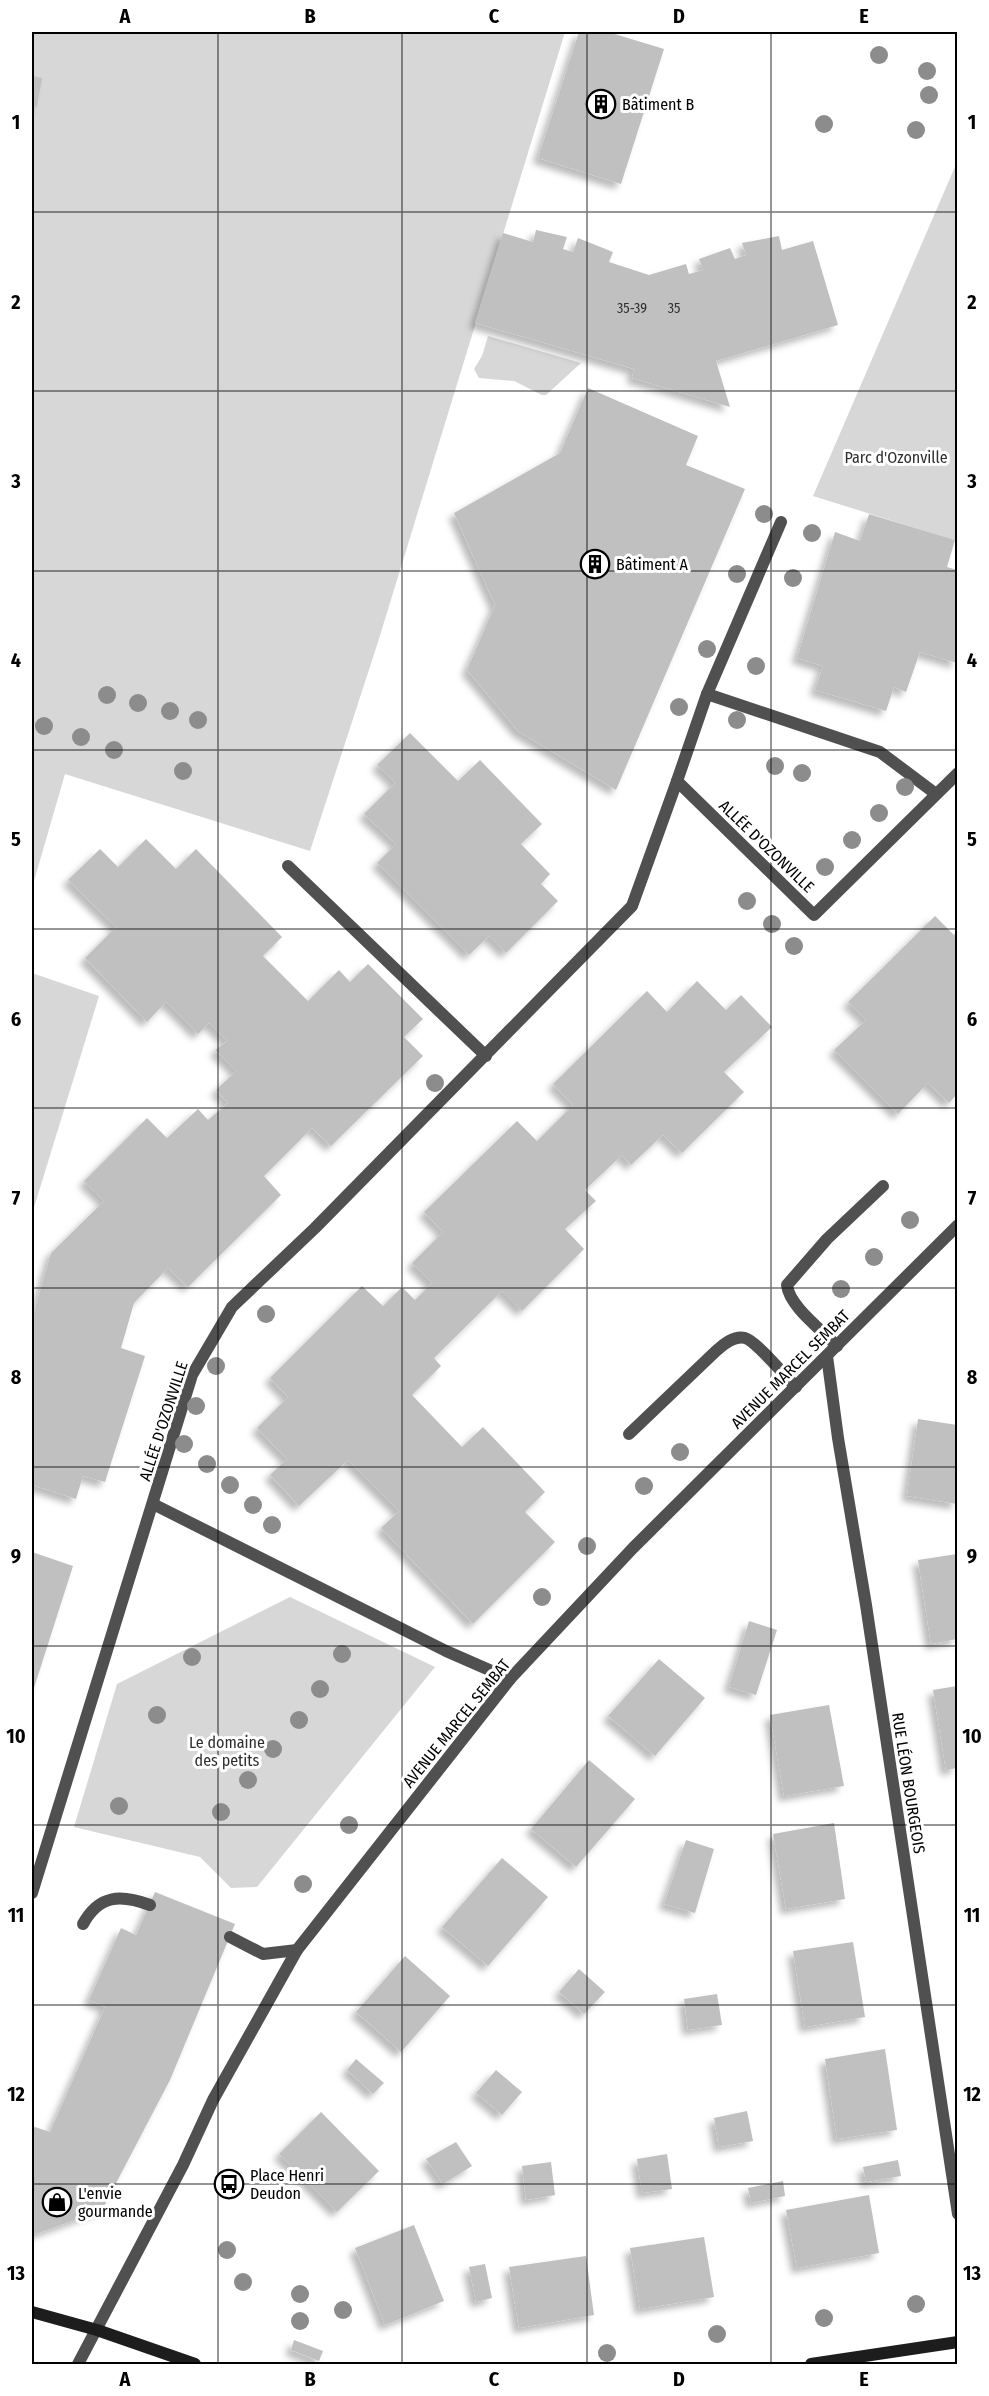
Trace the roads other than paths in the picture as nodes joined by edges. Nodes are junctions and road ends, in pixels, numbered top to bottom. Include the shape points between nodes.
1 (780, 522) dead end
2 (707, 694) junction
3 (957, 773) edge
4 (677, 781) junction
5 (936, 794) junction
6 (288, 866) dead end
7 (486, 1056) junction
8 (883, 1186) dead end
9 (957, 1225) edge
10 (837, 1346) junction
11 (827, 1356) junction
12 (796, 1387) junction
13 (629, 1434) dead end
14 (153, 1504) junction
15 (510, 1679) junction
16 (32, 1893) edge
17 (150, 1905) dead end
18 (82, 1924) dead end
19 (230, 1936) dead end
20 (297, 1950) junction
21 (957, 2214) edge
22 (32, 2312) edge
23 (97, 2330) junction
24 (957, 2342) edge
25 (78, 2364) edge
26 (195, 2364) edge
27 (811, 2364) edge

1 - 2 street, ALLÉE D'OZONVILLE
2 - 4 street, ALLÉE D'OZONVILLE
2 - 5 street via 880,752
3 - 5 street, ALLÉE D'OZONVILLE
4 - 5 street, ALLÉE D'OZONVILLE via 814,915
4 - 7 street, ALLÉE D'OZONVILLE via 632,906
6 - 7 street
7 - 14 street, ALLÉE D'OZONVILLE via 232,1307 192,1375
8 - 10 street via 827,1239 787,1285 797,1306
9 - 10 street, AVENUE MARCEL SEMBAT
10 - 11 street, AVENUE MARCEL SEMBAT
11 - 12 street, AVENUE MARCEL SEMBAT
11 - 21 street, RUE LÉON BOURGEOIS
12 - 13 street via 750,1341 740,1338 716,1351
12 - 15 street, AVENUE MARCEL SEMBAT via 633,1548
14 - 15 street via 446,1651
14 - 16 street, ALLÉE D'OZONVILLE
15 - 20 street, AVENUE MARCEL SEMBAT
17 - 18 street via 134,1899 109,1899 98,1905
19 - 20 street via 263,1954
20 - 23 street, AVENUE MARCEL SEMBAT via 213,2100
22 - 23 street
23 - 25 street, AVENUE MARCEL SEMBAT
23 - 26 street
24 - 27 street

